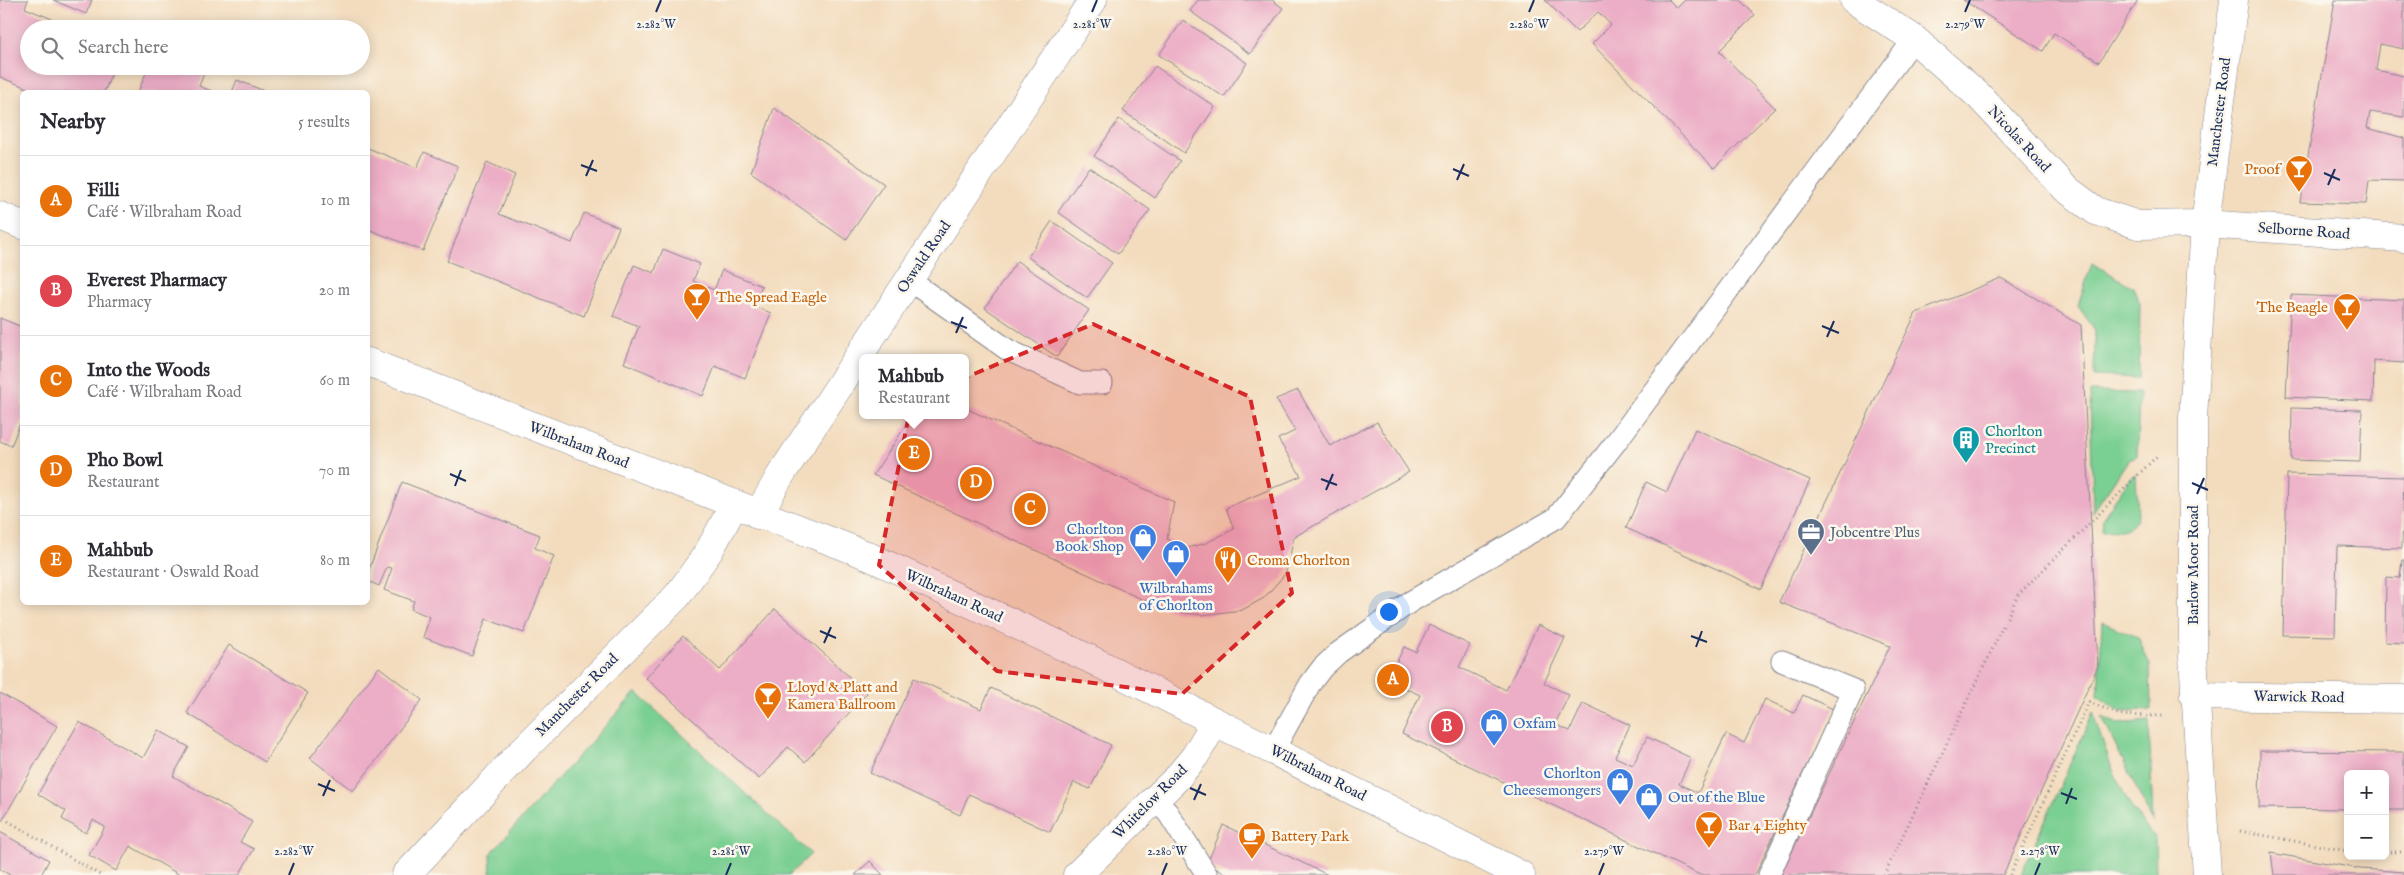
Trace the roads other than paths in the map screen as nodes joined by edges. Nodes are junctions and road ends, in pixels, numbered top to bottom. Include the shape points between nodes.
1 (1854, 0) edge
2 (2234, 0) edge
3 (1082, 4) edge
4 (1914, 39) junction
5 (0, 216) edge
6 (20, 224) edge
7 (2205, 224) junction
8 (2404, 238) edge
9 (908, 280) junction
10 (860, 354) edge
11 (859, 355) edge
12 (370, 363) edge
13 (1102, 383) dead end
14 (746, 510) junction
15 (1782, 661) dead end
16 (2194, 696) junction
17 (2404, 699) edge
18 (1215, 722) junction
19 (1273, 751) junction
20 (1155, 800) junction
21 (406, 875) edge
22 (1077, 875) edge
23 (1207, 875) edge
24 (1521, 875) edge
25 (1769, 875) edge
26 (2207, 875) edge

1 - 4 main road, Nicolas Road
2 - 7 main road, Manchester Road
3 - 9 main road, Oswald Road
4 - 7 main road, Nicolas Road via 1979,96 2065,188 2096,211 2138,224
4 - 19 lane via 1616,442 1556,518 1410,602 1338,653 1310,684
5 - 6 main road
7 - 8 main road, Selborne Road
7 - 16 main road, Barlow Moor Road via 2193,418
9 - 10 main road, Oswald Road
9 - 13 lane via 1008,350 1080,383
11 - 14 main road, Oswald Road via 780,476
12 - 14 main road, Wilbraham Road
14 - 18 main road, Wilbraham Road via 864,554 1090,659
14 - 21 main road, Manchester Road via 709,551 678,595 524,748
15 - 25 lane via 1853,690
16 - 17 main road, Warwick Road
16 - 26 main road, Barlow Moor Road
18 - 19 main road, Wilbraham Road
18 - 20 main road, Whitelow Road via 1194,756
19 - 24 main road, Wilbraham Road
20 - 22 main road, Whitelow Road
20 - 23 lane via 1168,813

